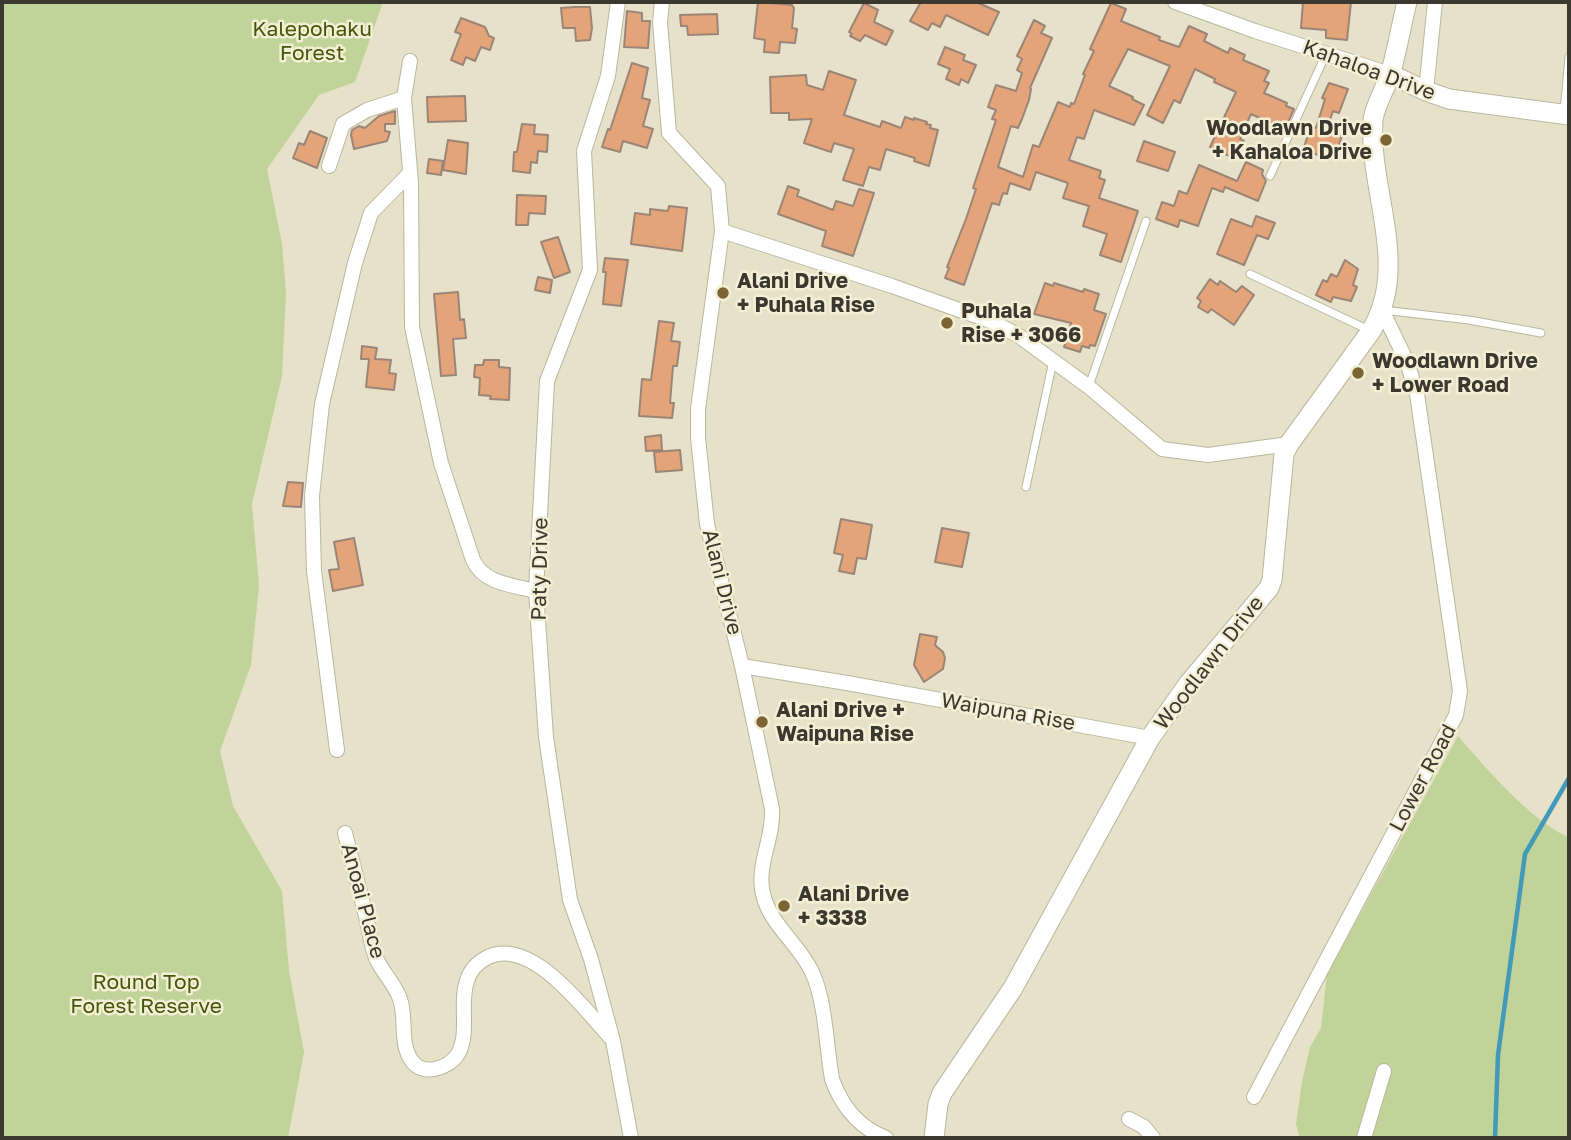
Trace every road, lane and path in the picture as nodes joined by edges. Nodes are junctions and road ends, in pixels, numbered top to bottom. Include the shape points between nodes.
1 (618, 2) edge
2 (662, 2) edge
3 (1174, 2) edge
4 (1407, 2) edge
5 (1435, 2) edge
6 (1326, 53) junction
7 (1569, 57) edge
8 (410, 61) dead end
9 (1390, 74) junction
10 (1426, 91) junction
11 (404, 98) junction
12 (1567, 115) edge
13 (328, 166) dead end
14 (411, 173) junction
15 (1270, 176) dead end
16 (1146, 221) dead end
17 (722, 232) junction
18 (1250, 274) dead end
19 (1382, 310) junction
20 (1371, 331) junction
21 (1541, 333) dead end
22 (1053, 360) junction
23 (1089, 387) junction
24 (1289, 444) junction
25 (1026, 487) dead end
26 (536, 591) junction
27 (742, 666) junction
28 (1150, 738) junction
29 (337, 750) dead end
30 (345, 833) dead end
31 (613, 1041) junction
32 (1384, 1071) dead end
33 (1254, 1097) dead end
34 (1129, 1119) dead end
35 (631, 1138) edge
36 (886, 1138) edge
37 (934, 1138) edge
38 (1153, 1138) edge
39 (1364, 1138) edge

1 - 26 street, Paty Drive via 608,76 584,151 590,270 547,381
2 - 17 street, Alani Drive via 669,133 718,186
3 - 6 street, Kahaloa Drive
4 - 9 street, Woodlawn Drive
5 - 10 street
6 - 9 street, Kahaloa Drive
6 - 15 lane
7 - 12 lane
8 - 11 street
9 - 10 street, Kahaloa Drive
9 - 19 street, Woodlawn Drive via 1373,118 1388,245
10 - 12 street, Kahaloa Drive via 1449,99
11 - 13 street via 343,124
11 - 14 street
14 - 26 street via 412,327 441,463 478,569 494,581
14 - 29 street via 371,213 322,404 312,496 314,571
16 - 23 lane
17 - 22 street via 993,322
17 - 27 street, Alani Drive via 698,438 707,524
18 - 20 lane
19 - 20 street, Woodlawn Drive
19 - 21 lane
19 - 33 street, Lower Road via 1417,394 1460,691 1456,715
20 - 24 street, Woodlawn Drive
22 - 23 street
22 - 25 lane
23 - 24 street via 1162,449 1208,455
24 - 28 street, Woodlawn Drive via 1284,454 1269,588 1189,683
26 - 31 street, Paty Drive via 547,737 570,900
27 - 28 street, Waipuna Rise
27 - 36 street, Alani Drive via 772,809 762,873 766,903 817,984 837,1091 860,1124
28 - 37 street, Woodlawn Drive via 1013,988 942,1093
30 - 31 street, Anoai Place via 376,958 400,999 407,1052 413,1063 436,1069 456,1057 462,1044 467,979 481,961 497,954 515,955 547,971
31 - 35 street, Paty Drive
32 - 39 street
34 - 38 street via 1144,1126

